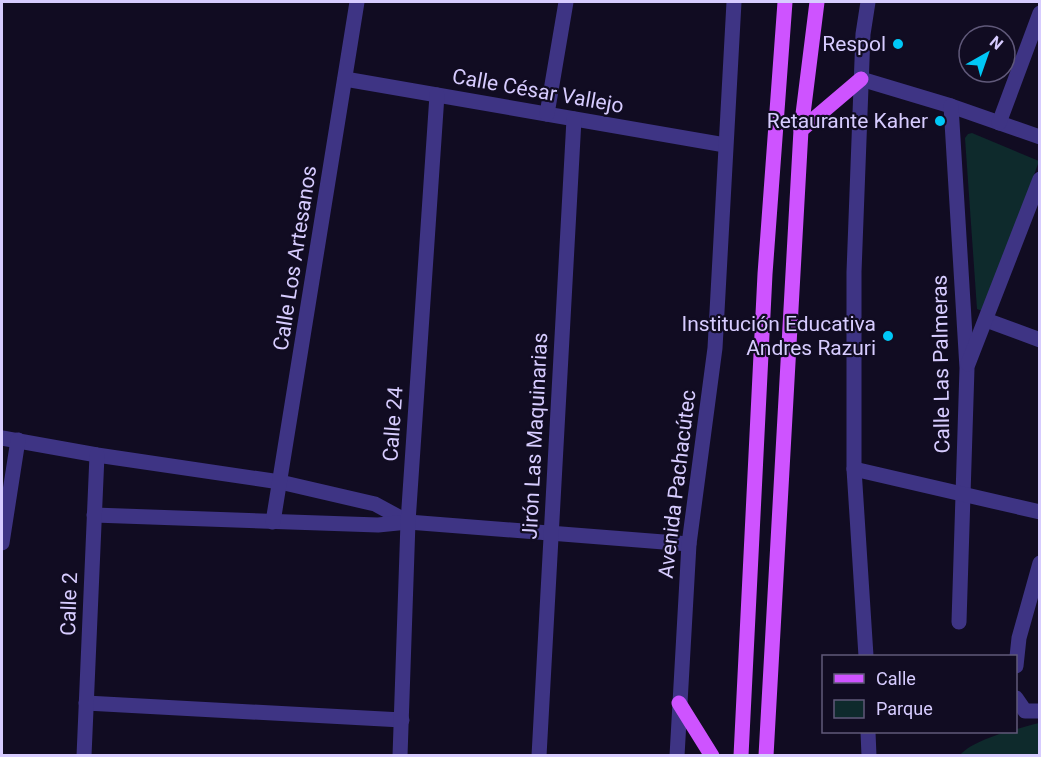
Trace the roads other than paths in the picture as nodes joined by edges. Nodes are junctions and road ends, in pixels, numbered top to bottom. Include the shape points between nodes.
1 (357, 2) edge
2 (566, 2) edge
3 (734, 2) edge
4 (785, 2) edge
5 (817, 2) edge
6 (868, 2) edge
7 (1040, 13) edge
8 (345, 79) junction
9 (861, 79) junction
10 (437, 95) junction
11 (951, 106) junction
12 (547, 114) junction
13 (574, 119) junction
14 (999, 123) junction
15 (801, 130) junction
16 (1040, 137) edge
17 (725, 145) junction
18 (1040, 179) edge
19 (986, 320) junction
20 (1040, 340) edge
21 (760, 367) junction
22 (967, 368) junction
23 (788, 369) junction
24 (10, 439) edge
25 (97, 455) junction
26 (854, 469) junction
27 (280, 482) junction
28 (2, 487) edge
29 (962, 494) junction
30 (1040, 512) edge
31 (94, 516) junction
32 (273, 522) junction
33 (408, 522) junction
34 (550, 533) junction
35 (2, 543) edge
36 (689, 544) junction
37 (1040, 563) edge
38 (1034, 604) edge
39 (959, 622) dead end
40 (866, 655) edge
41 (1017, 657) edge
42 (1017, 699) edge
43 (86, 703) junction
44 (679, 703) junction
45 (1032, 711) edge
46 (402, 720) junction
47 (868, 733) edge
48 (84, 756) edge
49 (399, 756) edge
50 (539, 756) edge
51 (677, 756) edge
52 (712, 756) edge
53 (741, 756) edge
54 (766, 756) edge
55 (869, 756) edge

1 - 8 street, Calle Los Artesanos
2 - 12 street
3 - 17 street, Avenida Pachacútec
4 - 21 main road
5 - 15 main road
6 - 9 street
7 - 14 street
8 - 10 street, Calle César Vallejo
8 - 27 street, Calle Los Artesanos
9 - 11 street
9 - 15 main road
9 - 26 street via 854,272
10 - 12 street, Calle César Vallejo
10 - 33 street, Calle 24
11 - 14 street
11 - 22 street, Calle Las Palmeras
12 - 13 street, Calle César Vallejo
13 - 17 street, Calle César Vallejo
13 - 34 street, Jirón Las Maquinarias
14 - 16 street
15 - 23 main road
17 - 36 street, Avenida Pachacútec via 715,348
18 - 19 street
19 - 20 street
19 - 22 street
21 - 23 main road
21 - 53 main road
22 - 29 street, Calle Las Palmeras
23 - 54 main road
24 - 25 street
24 - 28 street
24 - 35 street
25 - 27 street
25 - 31 street, Calle 2
26 - 29 street
26 - 40 street
27 - 32 street, Calle Los Artesanos
27 - 33 street via 375,504
29 - 30 street
29 - 39 street, Calle Las Palmeras
31 - 32 street
31 - 43 street, Calle 2
32 - 33 street
33 - 34 street
33 - 46 street, Calle 24
34 - 36 street
34 - 50 street, Jirón Las Maquinarias
36 - 44 street, Avenida Pachacútec
37 - 38 street
38 - 41 street via 1019,638
42 - 45 street
43 - 46 street
43 - 48 street, Calle 2
44 - 51 street, Avenida Pachacútec
44 - 52 main road
46 - 49 street, Calle 24
47 - 55 street

